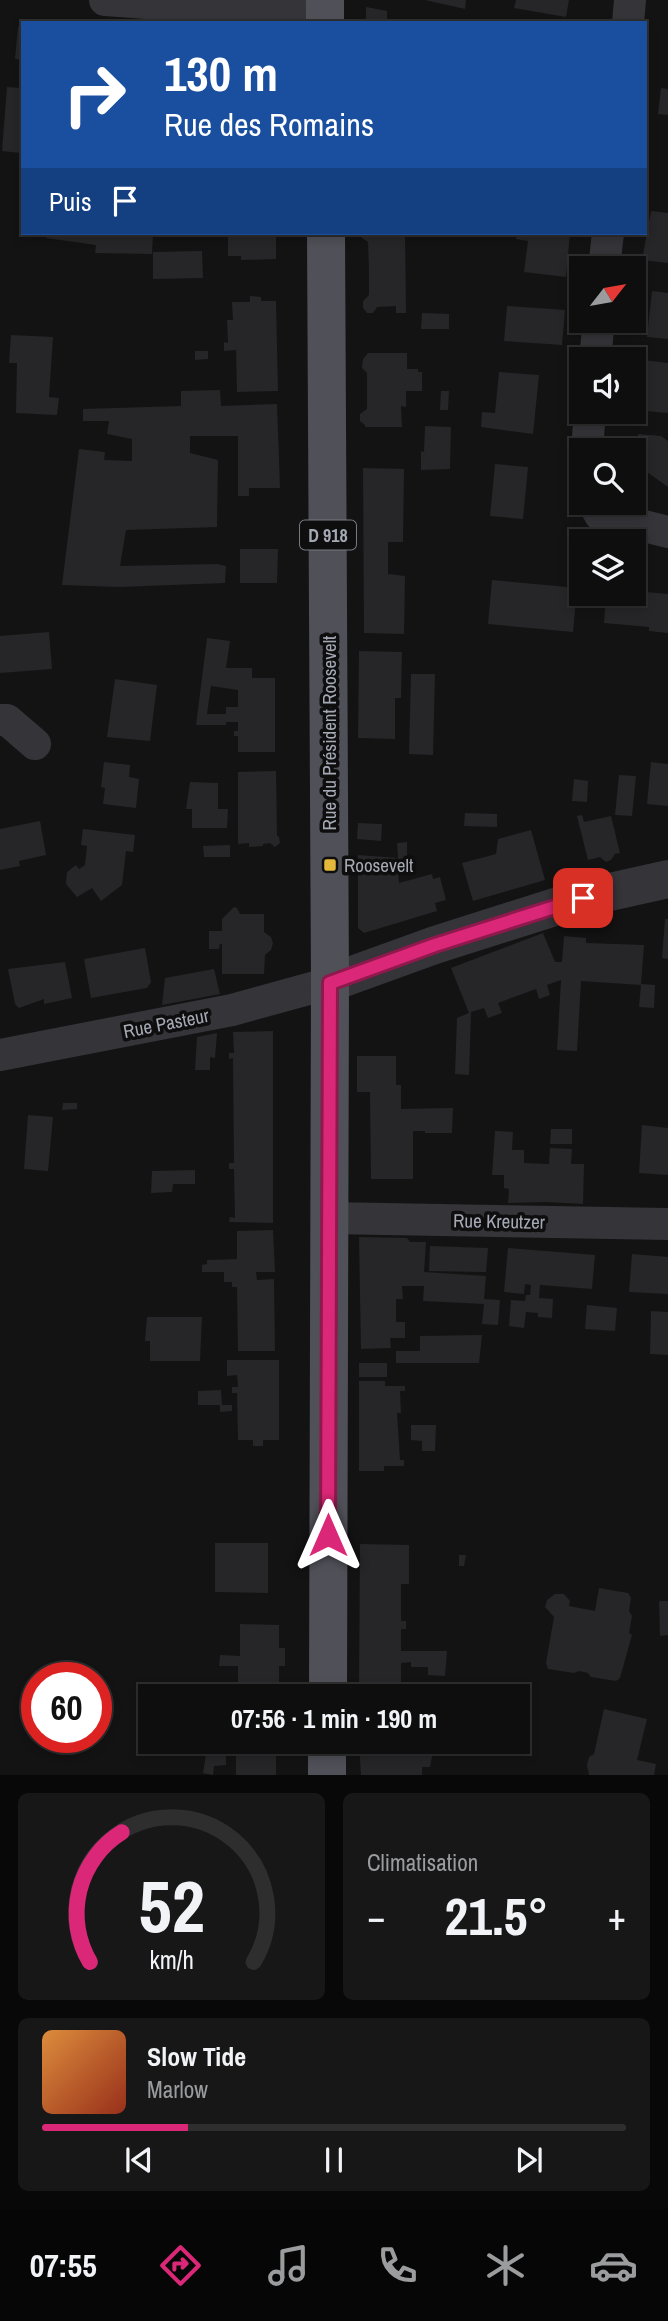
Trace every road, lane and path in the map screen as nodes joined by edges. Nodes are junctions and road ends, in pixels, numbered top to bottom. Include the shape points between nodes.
1 (105, 0) edge
2 (630, 0) edge
3 (325, 13) edge
4 (628, 21) edge
5 (326, 235) edge
6 (608, 235) edge
7 (605, 256) edge
8 (600, 515) edge
9 (668, 532) edge
10 (0, 720) edge
11 (35, 744) dead end
12 (668, 880) edge
13 (330, 983) junction
14 (0, 1055) edge
15 (330, 1218) junction
16 (668, 1224) edge
17 (328, 1684) edge
18 (327, 1754) edge
19 (327, 1775) edge

1 - 3 street
2 - 4 street
5 - 13 main road, Rue du Président Roosevelt / D 918
6 - 7 street
8 - 9 street
10 - 11 street via 7,720
12 - 13 street via 583,898
13 - 14 street, Rue Pasteur via 232,1010
13 - 15 main road, Rue du Président Roosevelt / D 918
15 - 16 street, Rue Kreutzer
15 - 17 main road, Rue du Président Roosevelt / D 918
18 - 19 main road

